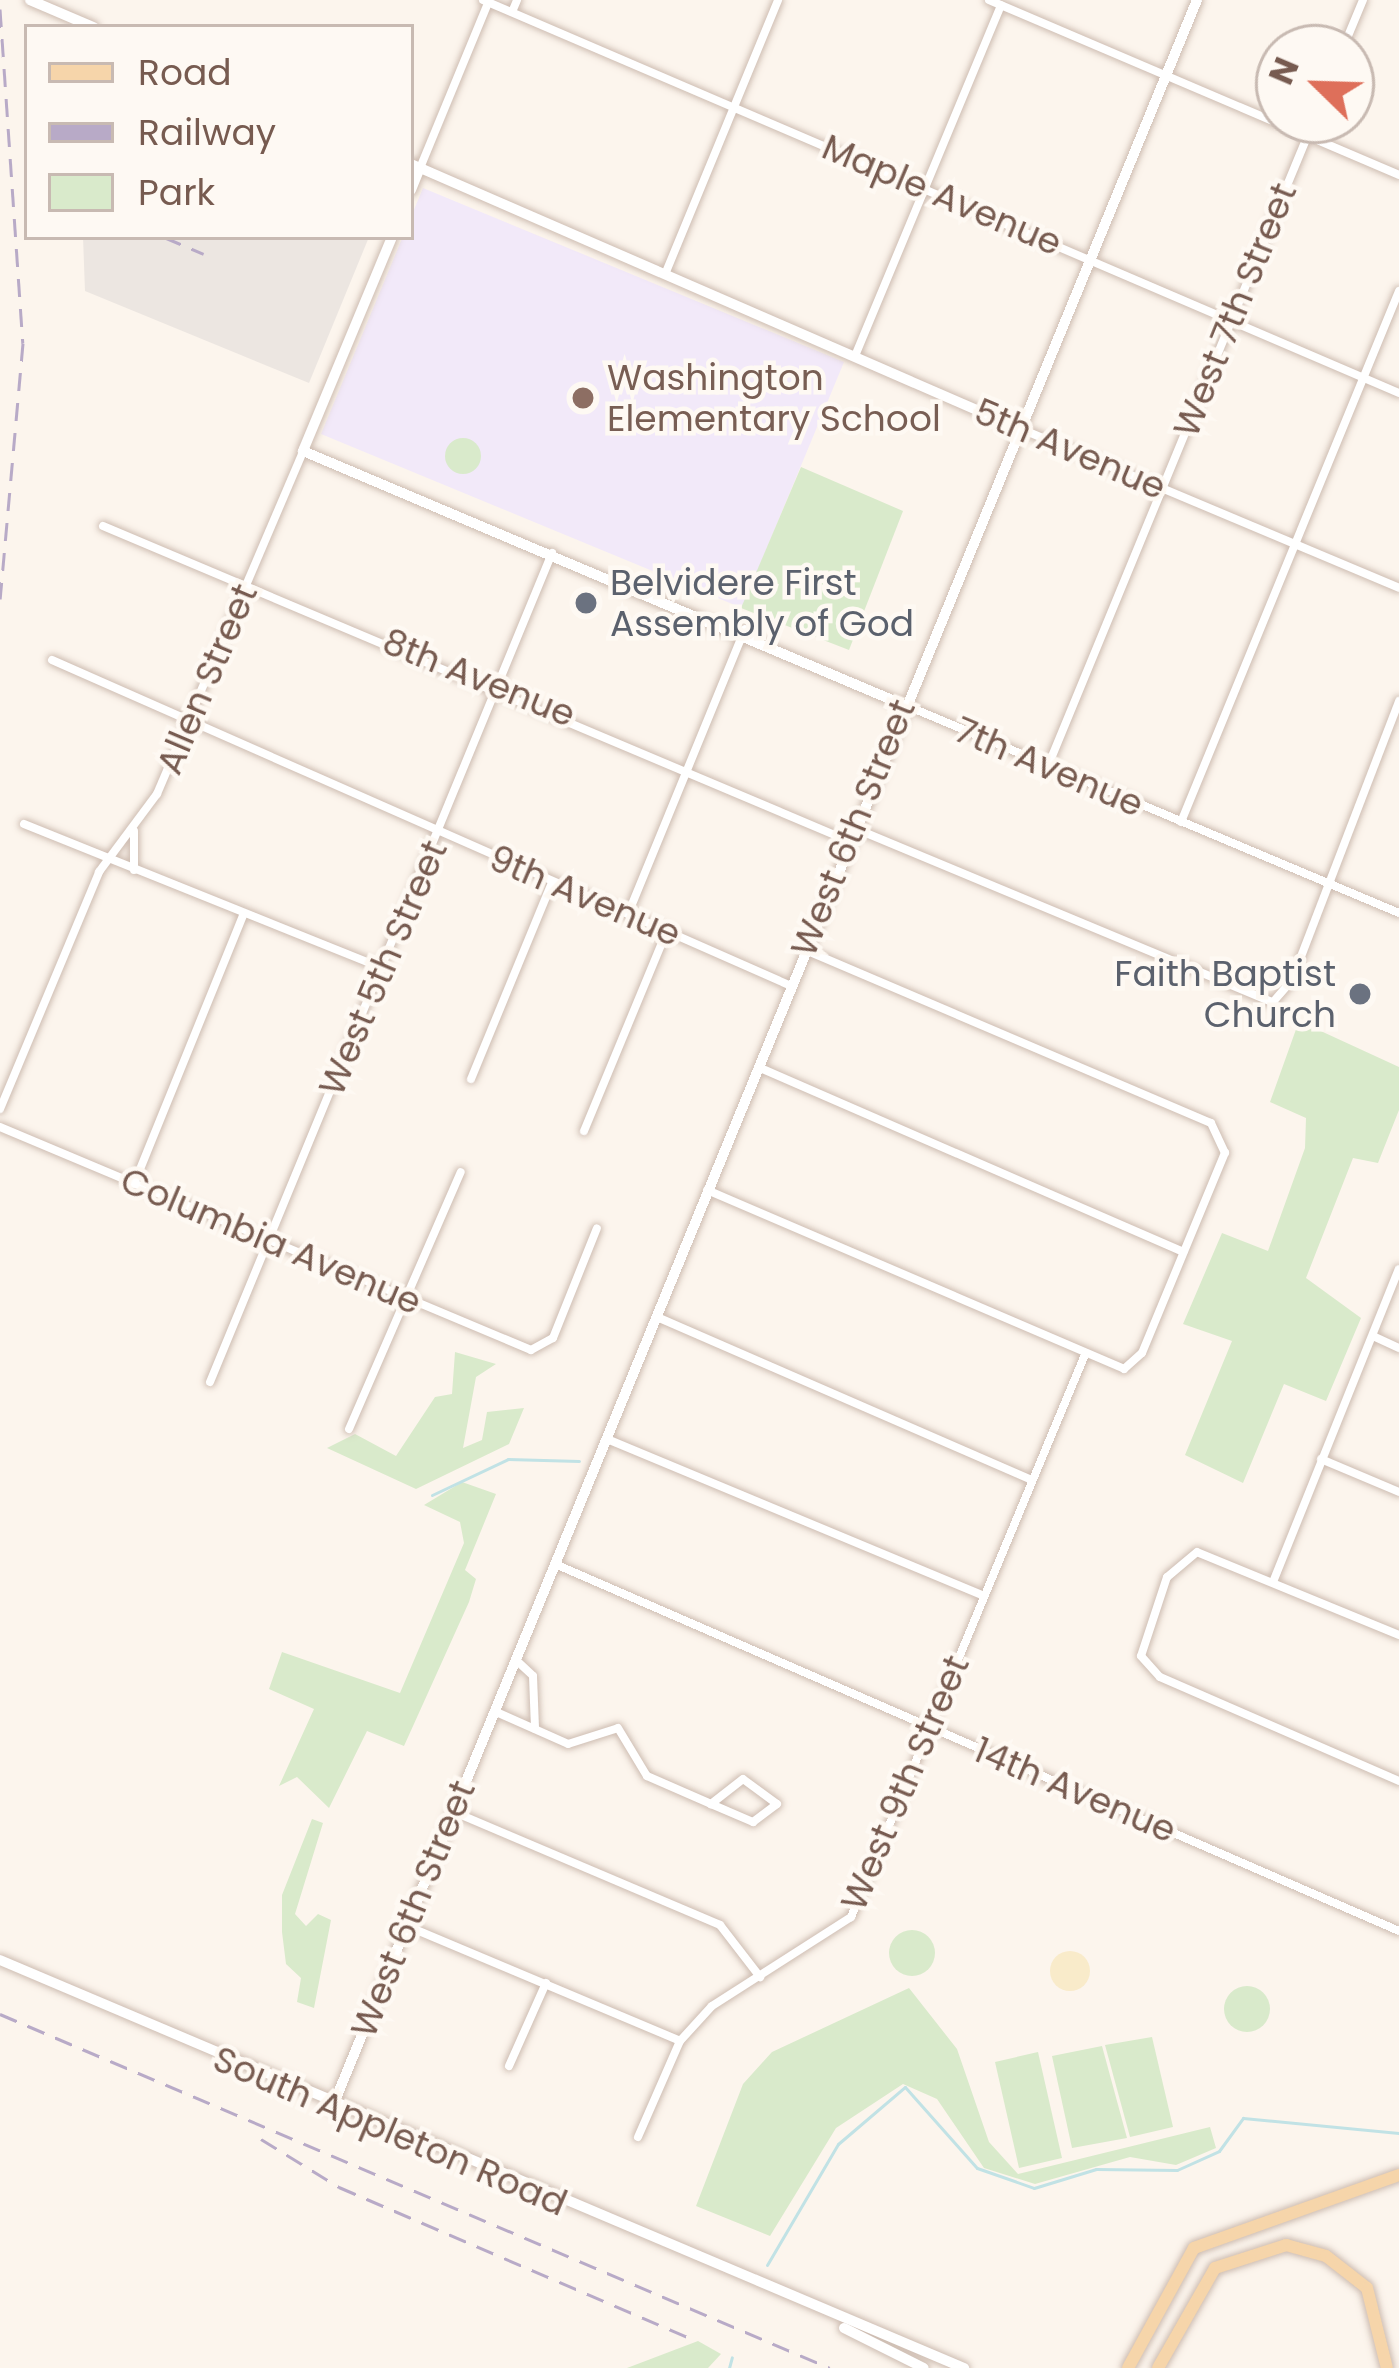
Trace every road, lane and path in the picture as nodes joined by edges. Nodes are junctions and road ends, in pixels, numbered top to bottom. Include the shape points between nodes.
1 (30, 0) edge
2 (517, 0) edge
3 (778, 0) edge
4 (989, 0) edge
5 (1197, 0) edge
6 (486, 1) edge
7 (1001, 5) junction
8 (512, 12) junction
9 (86, 24) edge
10 (1164, 74) junction
11 (735, 107) junction
12 (1255, 113) edge
13 (1304, 144) edge
14 (1325, 144) edge
15 (416, 166) edge
16 (1399, 176) edge
17 (926, 188) junction
18 (391, 240) edge
19 (1088, 258) junction
20 (666, 272) junction
21 (1399, 291) edge
22 (1232, 320) junction
23 (855, 356) junction
24 (1364, 377) junction
25 (1399, 393) edge
26 (1016, 427) junction
27 (303, 451) junction
28 (1162, 488) junction
29 (103, 526) dead end
30 (1296, 544) junction
31 (552, 553) junction
32 (248, 584) junction
33 (1399, 588) edge
34 (746, 629) junction
35 (52, 660) dead end
36 (499, 686) junction
37 (1399, 701) edge
38 (904, 705) junction
39 (189, 724) junction
40 (689, 764) junction
41 (1048, 766) junction
42 (1181, 822) junction
43 (24, 824) dead end
44 (134, 831) junction
45 (439, 834) junction
46 (852, 834) junction
47 (108, 862) junction
48 (134, 870) junction
49 (552, 882) junction
50 (1328, 883) junction
51 (1399, 913) edge
52 (628, 914) junction
53 (243, 916) junction
54 (667, 931) junction
55 (804, 950) junction
56 (382, 968) junction
57 (789, 985) junction
58 (757, 1066) junction
59 (471, 1079) dead end
60 (0, 1109) edge
61 (0, 1127) edge
62 (584, 1131) dead end
63 (461, 1172) dead end
64 (134, 1184) junction
65 (706, 1190) junction
66 (598, 1228) dead end
67 (270, 1242) junction
68 (1184, 1252) junction
69 (1399, 1269) edge
70 (406, 1299) junction
71 (656, 1316) junction
72 (1373, 1336) junction
73 (1399, 1348) edge
74 (1084, 1357) junction
75 (210, 1382) dead end
76 (349, 1429) dead end
77 (606, 1438) junction
78 (1322, 1459) junction
79 (1032, 1480) junction
80 (1399, 1492) edge
81 (554, 1564) junction
82 (1273, 1582) junction
83 (984, 1596) junction
84 (1399, 1635) edge
85 (515, 1658) junction
86 (494, 1711) junction
87 (535, 1729) junction
88 (932, 1730) junction
89 (1399, 1780) edge
90 (711, 1804) junction
91 (454, 1812) junction
92 (406, 1925) junction
93 (1399, 1931) edge
94 (0, 1960) edge
95 (760, 1977) junction
96 (546, 1983) junction
97 (680, 2041) junction
98 (508, 2066) dead end
99 (332, 2108) junction
100 (638, 2137) dead end
101 (1399, 2175) edge
102 (782, 2297) junction
103 (924, 2368) edge
104 (964, 2368) edge
105 (1128, 2368) edge
106 (1158, 2368) edge
107 (1388, 2368) edge

1 - 9 street
2 - 8 street
3 - 11 street
4 - 7 street
5 - 10 street, West 6th Street
6 - 8 street, Maple Avenue
6 - 15 street
7 - 10 street
7 - 17 street
8 - 11 street, Maple Avenue
10 - 12 street
10 - 19 street, West 6th Street
11 - 17 street, Maple Avenue
11 - 20 street
13 - 22 street, West 7th Street
14 - 16 street
15 - 20 street, 5th Avenue
17 - 19 street, Maple Avenue
17 - 23 street
18 - 27 street, Allen Street
19 - 22 street, Maple Avenue
19 - 26 street, West 6th Street
20 - 23 street, 5th Avenue
21 - 24 street
22 - 24 street, Maple Avenue
22 - 28 street, West 7th Street
23 - 26 street, 5th Avenue
24 - 25 street, Maple Avenue
24 - 30 street
26 - 28 street, 5th Avenue
26 - 38 street, West 6th Street
27 - 31 street, 7th Avenue
27 - 32 street, Allen Street
28 - 30 street, 5th Avenue
28 - 41 street, West 7th Street
29 - 32 street, 8th Avenue
30 - 33 street, 5th Avenue
30 - 42 street
31 - 34 street, 7th Avenue
31 - 36 street, West 5th Street
32 - 36 street, 8th Avenue
32 - 39 street, Allen Street
34 - 38 street, 7th Avenue
34 - 40 street
35 - 39 street, 9th Avenue
36 - 40 street, 8th Avenue
36 - 45 street, West 5th Street
37 - 50 street
38 - 41 street, 7th Avenue
38 - 46 street, West 6th Street
39 - 44 street, Allen Street
39 - 45 street, 9th Avenue
40 - 46 street, 8th Avenue
40 - 52 street
41 - 42 street, 7th Avenue
42 - 50 street, 7th Avenue
43 - 47 street
44 - 47 street, Allen Street
44 - 48 street
45 - 49 street, 9th Avenue
45 - 56 street, West 5th Street
46 - 50 street, 8th Avenue via 1273,1002
46 - 55 street, West 6th Street
47 - 48 street
47 - 60 street, Allen Street
48 - 53 street
49 - 52 street, 9th Avenue
49 - 59 street
50 - 51 street, 7th Avenue
52 - 54 street, 9th Avenue
53 - 56 street
53 - 64 street
54 - 57 street, 9th Avenue
54 - 62 street
55 - 57 street, West 6th Street
55 - 68 street via 1223,1135
56 - 67 street, West 5th Street
57 - 58 street, West 6th Street
58 - 65 street, West 6th Street
58 - 68 street
61 - 64 street, Columbia Avenue
63 - 70 street
64 - 67 street, Columbia Avenue
65 - 71 street, West 6th Street
65 - 74 street
66 - 70 street, Columbia Avenue via 542,1348
67 - 70 street, Columbia Avenue
67 - 75 street, West 5th Street
68 - 74 street via 1127,1368
69 - 72 street
70 - 76 street
71 - 77 street, West 6th Street
71 - 79 street
72 - 73 street
72 - 78 street
74 - 79 street, West 9th Street
77 - 81 street, West 6th Street
77 - 83 street
78 - 80 street
78 - 82 street
79 - 83 street, West 9th Street
81 - 85 street, West 6th Street
81 - 88 street, 14th Avenue
82 - 84 street
82 - 89 street via 1190,1553 1167,1577 1141,1649 1146,1668
83 - 88 street, West 9th Street
85 - 86 street, West 6th Street
85 - 87 street via 533,1676
86 - 87 street
86 - 91 street, West 6th Street
87 - 90 street via 568,1744 618,1728 647,1776
88 - 93 street, 14th Avenue
88 - 95 street, West 9th Street via 851,1917
90 - 90 street via 758,1822 778,1804 743,1779
91 - 92 street, West 6th Street
91 - 95 street via 720,1925
92 - 96 street
92 - 99 street, West 6th Street
94 - 99 street, South Appleton Road
95 - 97 street, West 9th Street
96 - 97 street
96 - 98 street
97 - 100 street, West 9th Street
99 - 102 street, South Appleton Road
101 - 105 main road via 1194,2248
102 - 103 street, South Appleton Road
102 - 104 street, South Appleton Road
106 - 107 main road via 1215,2268 1286,2245 1326,2256 1367,2288

